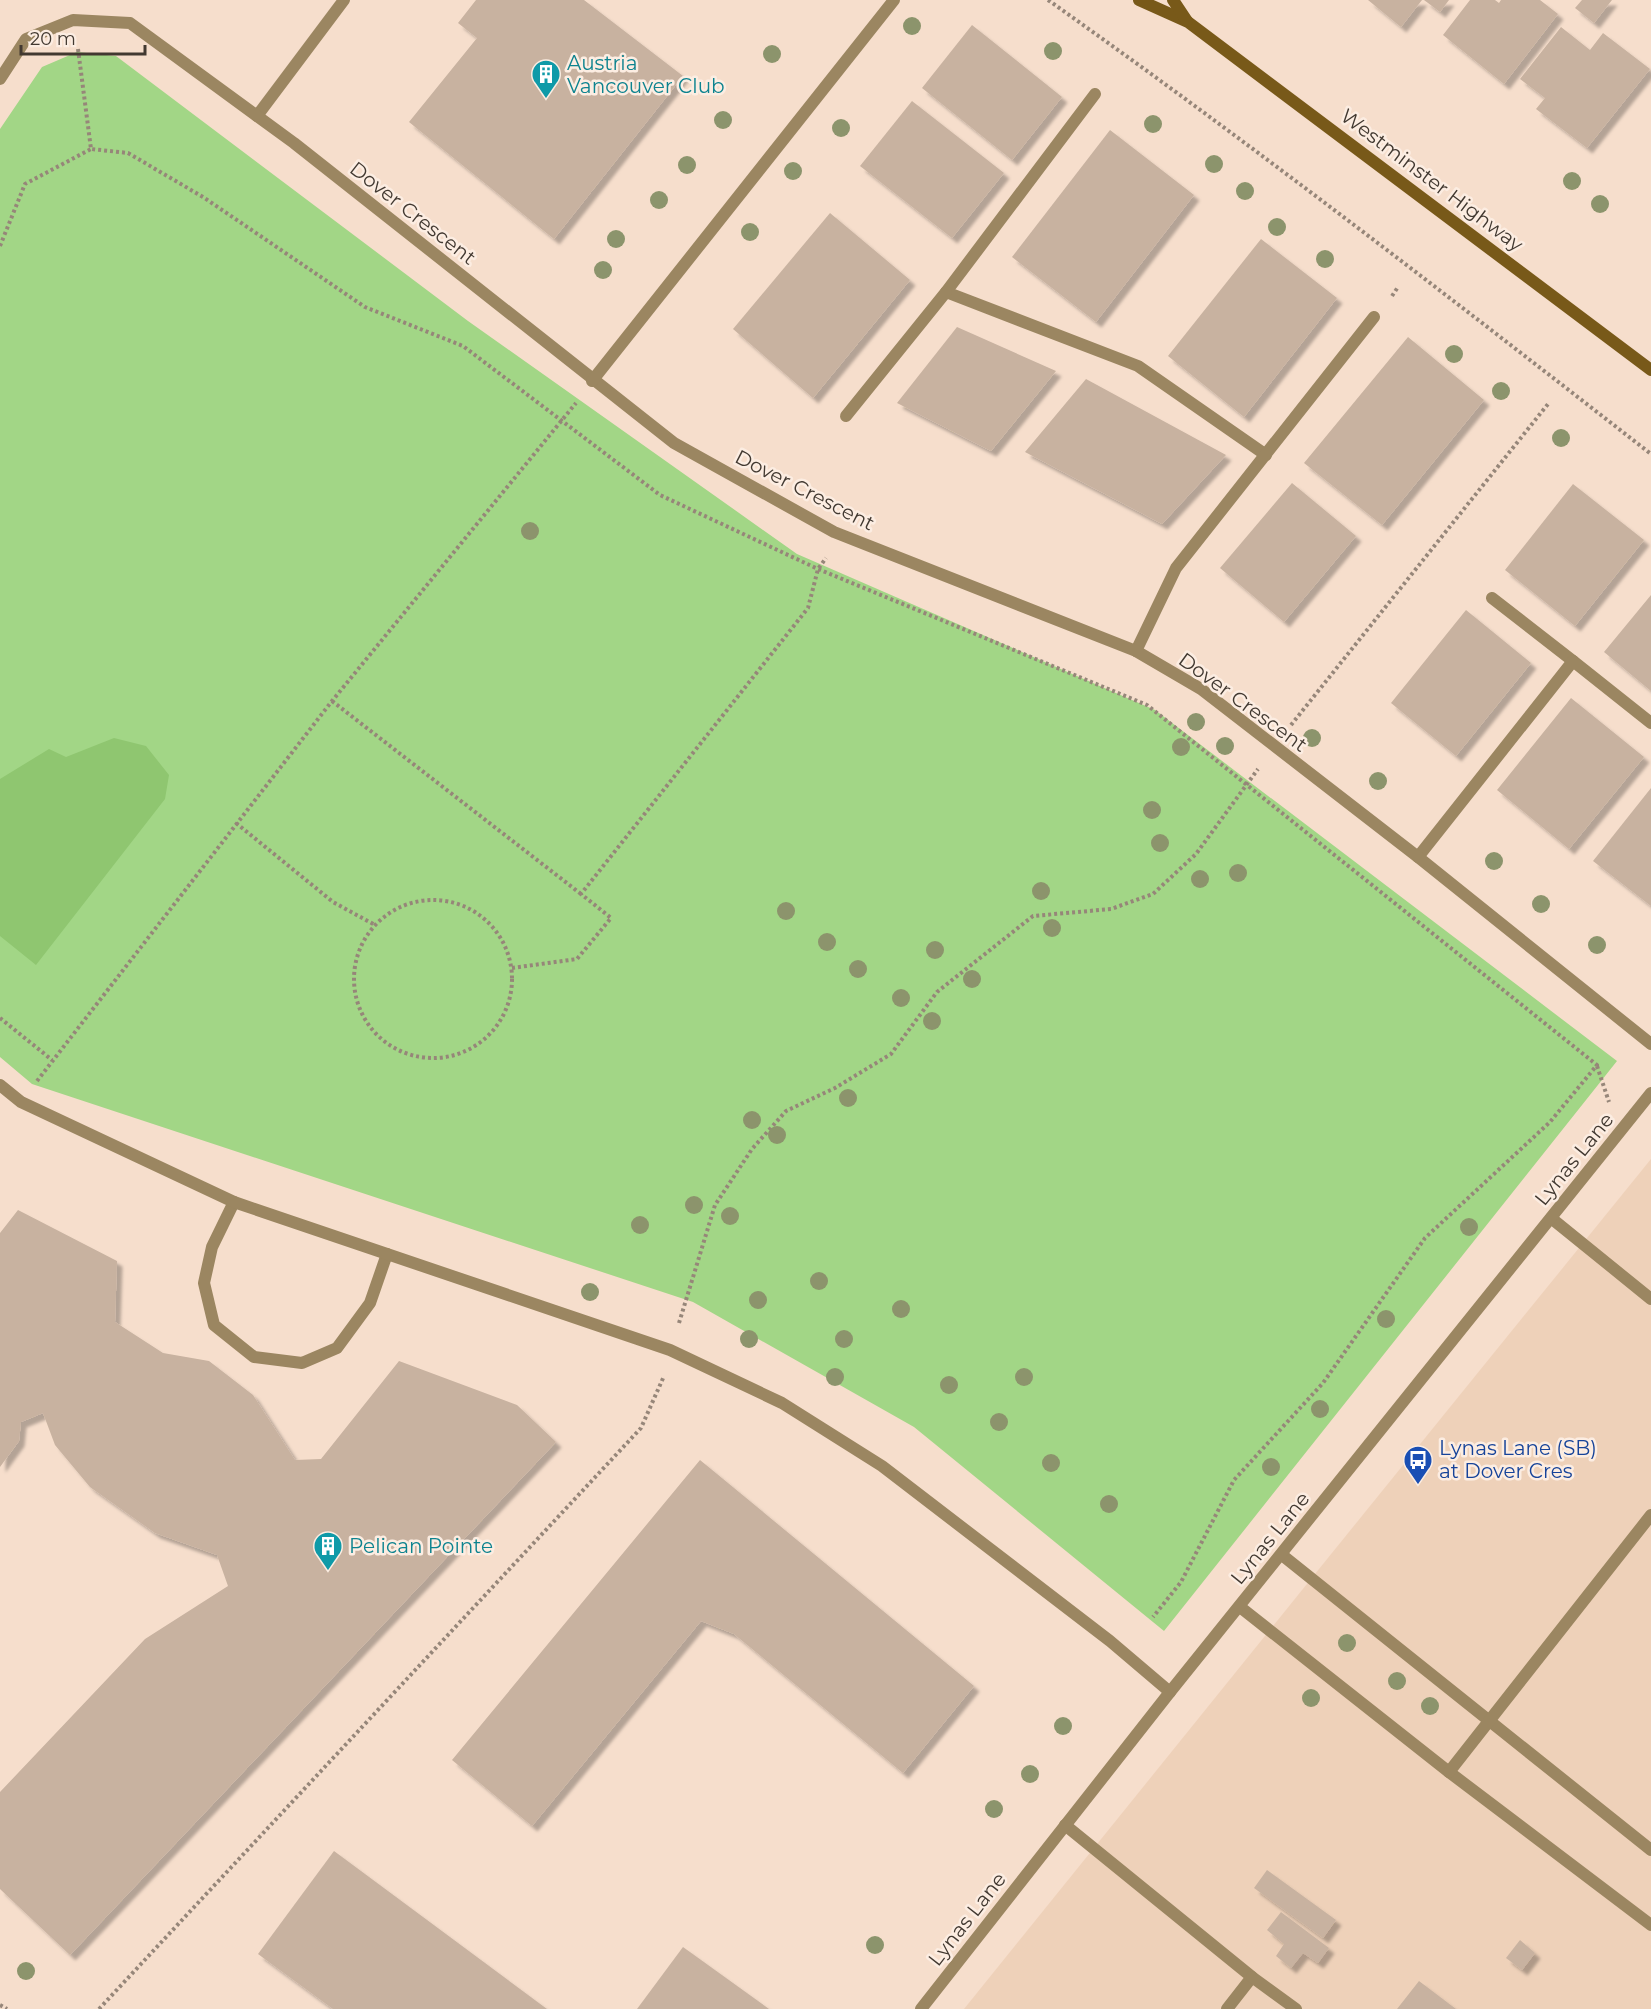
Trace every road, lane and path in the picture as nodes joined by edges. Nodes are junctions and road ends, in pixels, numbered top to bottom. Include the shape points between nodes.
1 (344, 0) edge
2 (894, 0) edge
3 (1048, 0) edge
4 (1139, 0) edge
5 (1173, 0) edge
6 (73, 20) junction
7 (1188, 22) junction
8 (0, 79) edge
9 (1095, 94) dead end
10 (256, 116) junction
11 (91, 149) junction
12 (0, 246) edge
13 (946, 291) junction
14 (1374, 317) dead end
15 (1651, 370) edge
16 (592, 381) junction
17 (1548, 404) dead end
18 (846, 416) dead end
19 (563, 421) junction
20 (1651, 454) edge
21 (1266, 455) junction
22 (834, 532) junction
23 (818, 569) junction
24 (1492, 598) dead end
25 (1136, 651) junction
26 (1573, 661) junction
27 (332, 701) junction
28 (1651, 723) edge
29 (1274, 746) junction
30 (1246, 786) junction
31 (236, 823) junction
32 (1418, 857) junction
33 (581, 894) junction
34 (375, 925) junction
35 (512, 968) junction
36 (0, 1018) edge
37 (1651, 1044) edge
38 (52, 1060) junction
39 (0, 1085) edge
40 (1651, 1093) edge
41 (21, 1102) junction
42 (234, 1202) junction
43 (1551, 1218) junction
44 (387, 1254) junction
45 (1651, 1299) edge
46 (670, 1350) junction
47 (1651, 1515) edge
48 (1282, 1555) junction
49 (1240, 1607) junction
50 (1153, 1617) dead end
51 (1170, 1692) junction
52 (1489, 1721) junction
53 (1449, 1772) junction
54 (1065, 1825) junction
55 (1651, 1850) edge
56 (1651, 1925) edge
57 (1252, 1977) junction
58 (0, 2005) edge
59 (6, 2009) edge
60 (99, 2009) edge
61 (921, 2009) edge
62 (1227, 2009) edge
63 (1296, 2009) edge

1 - 10 street
2 - 16 street
3 - 20 path via 1420,274
4 - 7 main road, Westminster Highway
5 - 7 main road, Westminster Highway
6 - 8 street, Dover Crescent via 26,39
6 - 10 street, Dover Crescent via 130,23
6 - 11 path
7 - 15 main road, Westminster Highway
9 - 13 street
10 - 16 street, Dover Crescent
11 - 12 path via 25,184
11 - 19 path via 128,153 203,197 365,307 463,346
13 - 18 street
13 - 21 street via 1138,366
14 - 21 street
16 - 19 path
16 - 22 street, Dover Crescent via 674,443
17 - 29 path
19 - 23 path via 660,495
19 - 27 path
21 - 25 street via 1176,568
22 - 23 path via 827,558
22 - 25 street, Dover Crescent
23 - 30 path via 1147,705
23 - 33 path via 808,608
24 - 26 street
25 - 29 street, Dover Crescent via 1200,689
26 - 28 street
26 - 32 street
27 - 31 path
27 - 33 path
29 - 30 path
29 - 32 street, Dover Crescent
30 - 46 path via 1196,854 1153,894 1111,909 1033,916 937,992 891,1054 835,1088 786,1111 752,1149 716,1205
30 - 50 path via 1597,1065 1550,1122 1425,1238 1323,1383 1234,1480 1181,1582
31 - 34 path via 333,902
31 - 38 path
32 - 37 street, Dover Crescent
33 - 35 path via 611,918 577,959
34 - 35 path via 395,909 419,901 444,901 460,906 489,923 504,944
34 - 35 path via 360,947 354,973 356,999 367,1024 386,1043 409,1055 435,1059 461,1053 484,1040 501,1019 511,994
36 - 38 path
38 - 41 path
39 - 41 street
40 - 43 street, Lynas Lane
41 - 42 street
42 - 44 street
42 - 44 street via 212,1247 204,1283 214,1325 254,1357 303,1363 337,1348 370,1303
43 - 45 street
43 - 48 street, Lynas Lane
44 - 46 street
46 - 51 street via 782,1403 882,1466 1110,1641
46 - 60 path via 664,1376 641,1428
47 - 52 street
48 - 49 street, Lynas Lane
48 - 52 street
49 - 51 street, Lynas Lane
49 - 53 street
51 - 54 street, Lynas Lane
52 - 53 street
52 - 55 street
53 - 56 street
54 - 57 street
54 - 61 street, Lynas Lane
57 - 62 street
57 - 63 street
58 - 59 path

